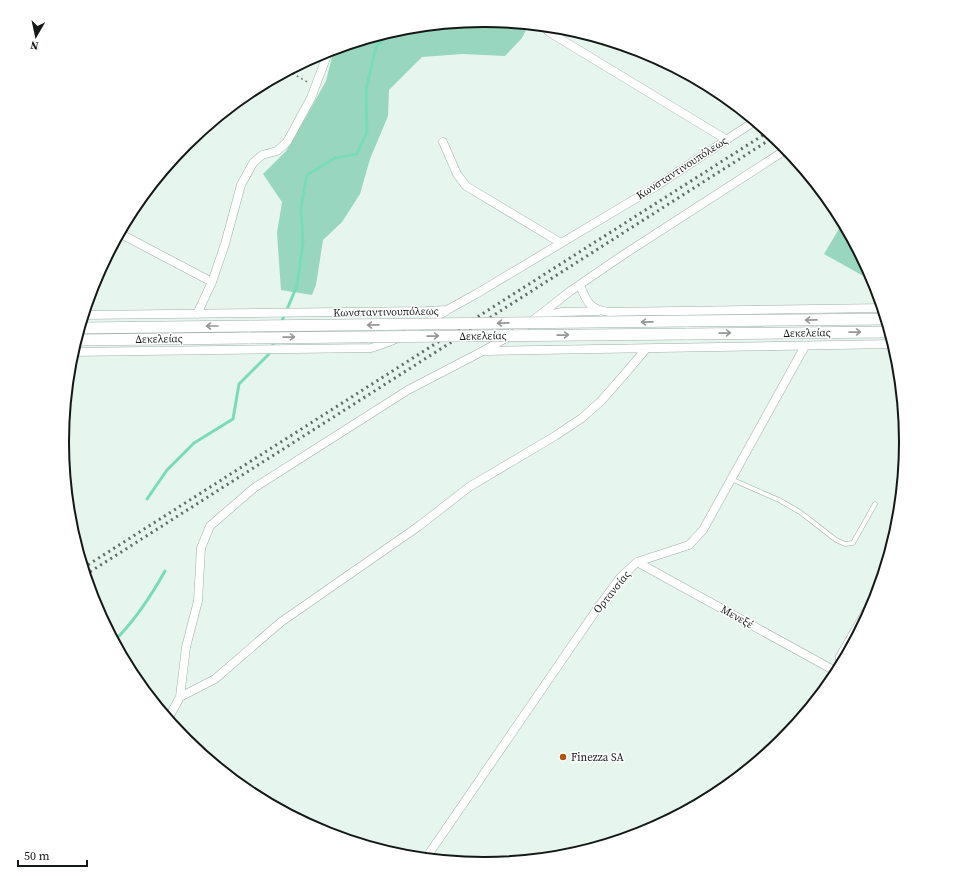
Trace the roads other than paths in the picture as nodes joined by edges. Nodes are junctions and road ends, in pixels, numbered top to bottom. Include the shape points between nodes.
1 (550, 33) edge
2 (326, 59) edge
3 (751, 124) edge
4 (727, 140) junction
5 (443, 142) dead end
6 (781, 153) edge
7 (124, 236) edge
8 (561, 243) junction
9 (212, 282) junction
10 (580, 285) junction
11 (877, 308) edge
12 (447, 310) junction
13 (600, 311) junction
14 (396, 312) junction
15 (197, 314) junction
16 (89, 315) edge
17 (538, 317) junction
18 (880, 319) edge
19 (85, 328) edge
20 (884, 332) edge
21 (409, 334) junction
22 (82, 340) edge
23 (887, 344) edge
24 (805, 346) junction
25 (646, 349) junction
26 (483, 351) junction
27 (79, 352) edge
28 (731, 478) junction
29 (875, 504) dead end
30 (637, 562) junction
31 (858, 622) edge
32 (838, 658) edge
33 (831, 669) edge
34 (180, 696) junction
35 (170, 714) edge
36 (429, 853) edge

1 - 4 street
2 - 9 street via 316,87 287,142 277,151 262,155 253,163 241,185
3 - 4 street, Κωνσταντινουπόλεως
4 - 8 street, Κωνσταντινουπόλεως
5 - 8 street via 457,174 466,186
6 - 10 street
7 - 9 street
8 - 12 street, Κωνσταντινουπόλεως
9 - 15 street
10 - 13 street via 590,305
10 - 17 street
11 - 13 street
12 - 14 street, Κωνσταντινουπόλεως
12 - 21 street
13 - 17 street via 562,312
14 - 15 street, Κωνσταντινουπόλεως
14 - 21 street
15 - 16 street, Κωνσταντινουπόλεως
17 - 26 street
18 -> 19 main road, Δεκελείας, bridge
22 -> 20 main road, Δεκελείας, bridge
21 - 27 street via 371,348
23 - 24 street
24 - 25 street
24 - 28 street, Ορτανσίας
25 - 26 street
25 - 34 street via 601,401 582,418 469,487 420,526 281,622 215,678
26 - 34 street via 408,390 260,484 210,526 201,548 198,601 186,647
28 - 29 lane via 800,512 845,544 853,543
28 - 30 street, Ορτανσίας via 703,530 689,545
30 - 33 street, Μενεξέ
30 - 36 street, Ορτανσίας via 620,578 597,609
31 - 32 lane
34 - 35 street

